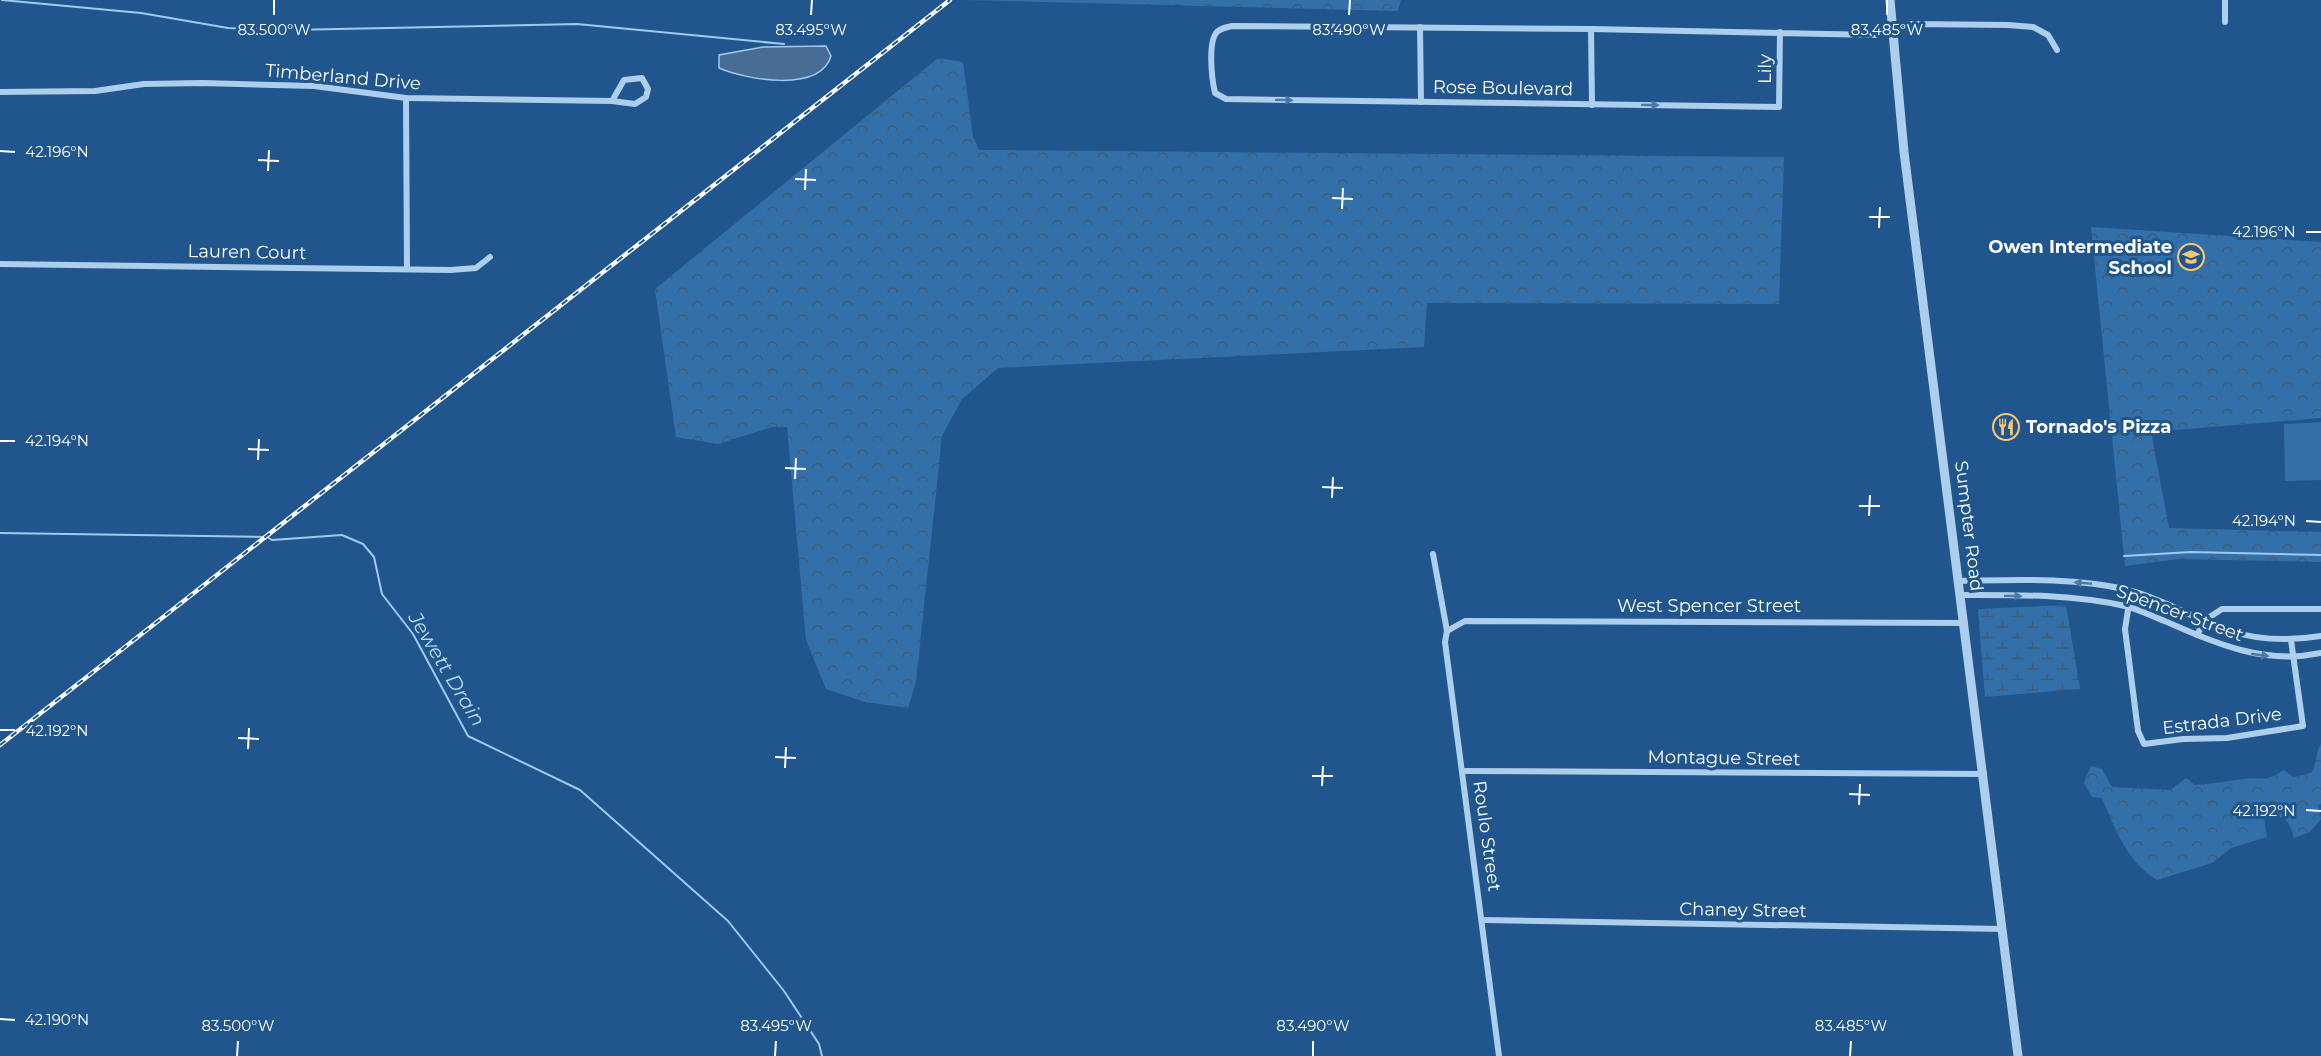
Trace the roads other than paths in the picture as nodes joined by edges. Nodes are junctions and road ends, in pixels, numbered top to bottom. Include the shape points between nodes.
1 (1890, 0) edge
2 (2225, 0) edge
3 (2225, 22) dead end
4 (1420, 27) junction
5 (1591, 28) junction
6 (1891, 29) junction
7 (1780, 32) junction
8 (2057, 50) dead end
9 (0, 92) edge
10 (406, 98) junction
11 (612, 101) junction
12 (1421, 102) junction
13 (1592, 105) junction
14 (1779, 106) joint
15 (490, 257) dead end
16 (0, 264) edge
17 (407, 269) junction
18 (1434, 554) dead end
19 (1959, 581) junction
20 (2131, 591) junction
21 (1961, 595) junction
22 (2127, 606) junction
23 (2321, 609) edge
24 (2205, 620) junction
25 (1965, 623) junction
26 (1447, 631) junction
27 (2197, 635) junction
28 (2321, 636) edge
29 (2291, 640) junction
30 (2321, 653) edge
31 (2292, 657) junction
32 (1463, 771) junction
33 (1984, 774) junction
34 (1483, 920) junction
35 (2003, 929) junction
36 (1499, 1056) edge
37 (2018, 1056) edge

1 - 6 street, Sumpter Road
2 - 3 street
4 - 5 street
4 - 12 street
4 -> 12 street, Rose Boulevard via 1229,27 1215,35 1212,49 1215,93 1226,99
5 - 7 street
5 - 13 street
6 - 7 street via 1877,36
6 - 8 street via 1911,24 2033,27 2048,35
6 - 19 street, Sumpter Road
7 - 14 street, Lily
9 - 10 street, Timberland Drive via 95,91 144,84 202,83 314,86
10 - 11 street, Timberland Drive
10 - 17 street
11 - 11 street, Timberland Drive via 635,104 646,98 648,89 642,78 624,80
12 - 13 street, Rose Boulevard
13 -> 14 street, Rose Boulevard
15 - 17 street, Lauren Court via 476,268
16 - 17 street, Lauren Court
18 - 26 street, Roulo Street
20 -> 19 street via 2070,582
19 - 21 street, Sumpter Road
20 - 22 street, Estrada Drive
20 - 24 street
21 -> 22 street, Spencer Street via 2064,596
21 - 25 street, Sumpter Road
22 - 27 street, Spencer Street
22 - 31 street, Estrada Drive via 2125,629 2138,731 2144,744 2227,738 2303,726
23 - 24 street via 2222,609
24 - 27 street
24 - 29 street via 2264,639
25 - 26 street, West Spencer Street via 1516,620 1465,621
25 - 33 street, Sumpter Road
26 - 32 street, Roulo Street via 1445,642
27 -> 31 street, Spencer Street via 2243,652
28 - 29 street
29 - 31 street, Estrada Drive
30 - 31 street, Spencer Street
32 - 33 street, Montague Street
32 - 34 street, Roulo Street
33 - 35 street, Sumpter Road
34 - 35 street, Chaney Street
34 - 36 street, Roulo Street
35 - 37 street, Sumpter Road

